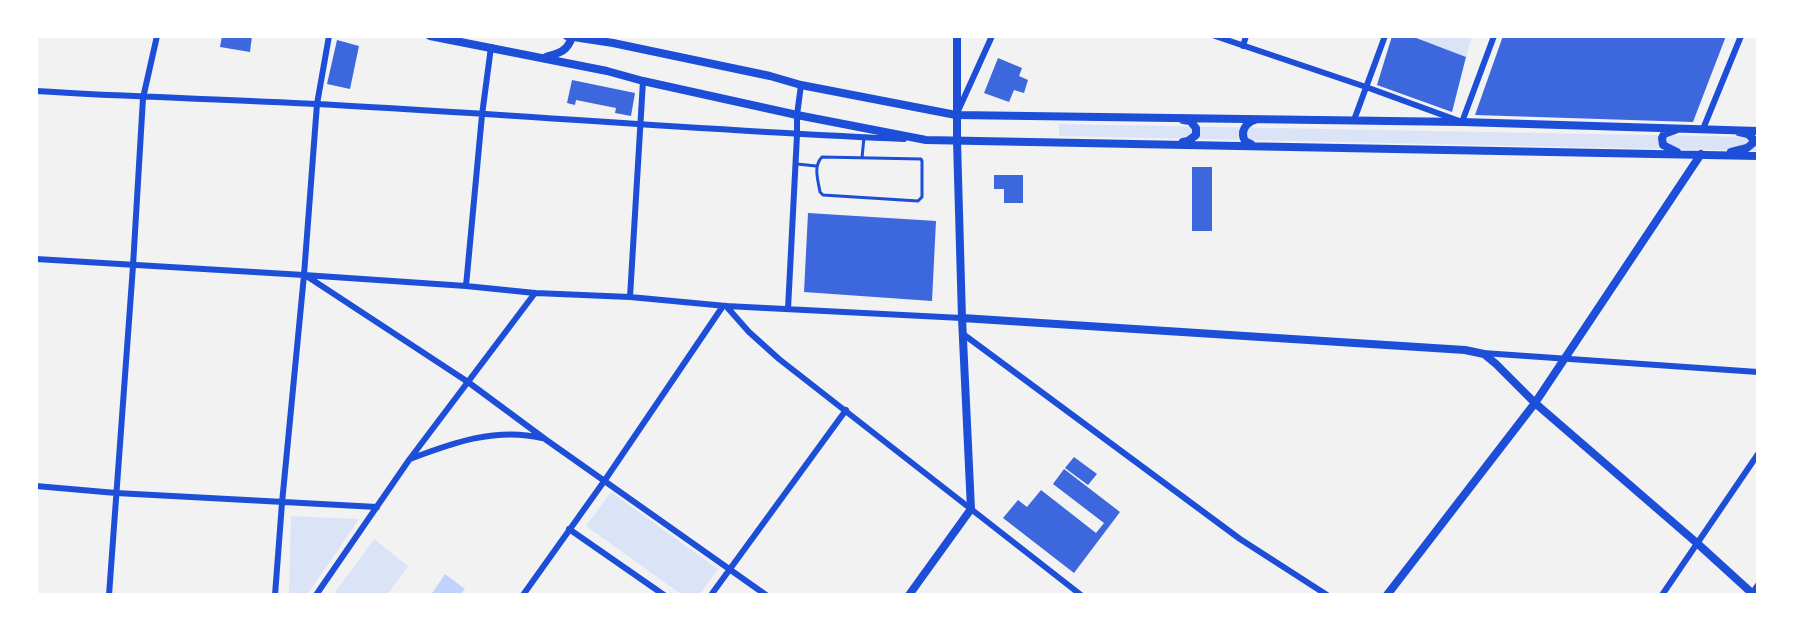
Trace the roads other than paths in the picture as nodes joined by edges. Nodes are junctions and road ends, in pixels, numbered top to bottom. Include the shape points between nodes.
1 (157, 36) edge
2 (329, 36) edge
3 (430, 36) edge
4 (957, 36) edge
5 (992, 36) edge
6 (1215, 36) edge
7 (1246, 36) edge
8 (1384, 36) edge
9 (1494, 36) edge
10 (1740, 36) edge
11 (569, 37) edge
12 (614, 40) edge
13 (1243, 46) junction
14 (491, 47) junction
15 (542, 58) junction
16 (642, 81) junction
17 (801, 84) junction
18 (1366, 87) junction
19 (36, 91) edge
20 (143, 98) junction
21 (317, 104) junction
22 (482, 115) junction
23 (796, 115) junction
24 (956, 115) junction
25 (1176, 118) junction
26 (1264, 118) junction
27 (1354, 120) junction
28 (1462, 122) junction
29 (641, 124) junction
30 (1690, 129) junction
31 (1703, 129) junction
32 (1728, 130) junction
33 (1758, 130) edge
34 (797, 135) junction
35 (864, 137) junction
36 (926, 140) junction
37 (957, 141) junction
38 (1174, 144) junction
39 (1263, 146) junction
40 (1696, 154) junction
41 (1713, 155) junction
42 (1758, 156) edge
43 (862, 158) junction
44 (795, 164) junction
45 (816, 166) junction
46 (36, 259) edge
47 (133, 266) junction
48 (304, 275) junction
49 (466, 286) junction
50 (535, 293) junction
51 (630, 297) junction
52 (724, 306) junction
53 (788, 309) junction
54 (962, 318) junction
55 (963, 334) junction
56 (1480, 353) junction
57 (1563, 360) junction
58 (1758, 372) edge
59 (468, 382) junction
60 (1534, 403) junction
61 (846, 410) junction
62 (545, 439) junction
63 (1758, 454) edge
64 (409, 460) junction
65 (605, 480) junction
66 (36, 486) edge
67 (116, 493) junction
68 (282, 503) junction
69 (377, 507) junction
70 (971, 509) junction
71 (569, 529) junction
72 (1698, 543) junction
73 (729, 568) junction
74 (1758, 585) edge
75 (1752, 594) edge
76 (109, 595) edge
77 (275, 595) edge
78 (316, 595) edge
79 (523, 595) edge
80 (664, 595) edge
81 (711, 595) edge
82 (766, 595) edge
83 (909, 595) edge
84 (1081, 595) edge
85 (1327, 595) edge
86 (1387, 595) edge
87 (1662, 595) edge

1 - 20 street
2 - 21 street
3 - 14 main road
4 - 24 street
5 - 24 street
6 - 13 street
7 - 13 street
8 - 18 street
9 - 28 street
10 - 31 street
11 - 12 main road
11 - 15 main road via 567,49
12 - 17 main road
13 - 18 street
14 - 15 main road
14 - 22 street
15 - 16 main road
16 - 23 main road
16 - 29 street
17 - 23 street
17 - 24 main road
18 - 27 street
18 - 28 street
19 - 20 street
20 - 21 street
20 - 47 street
21 - 22 street
21 - 48 street
22 - 29 street
22 - 49 street
23 - 34 street
23 - 36 main road
24 - 25 main road
24 - 37 street
25 - 26 main road
25 - 38 main road via 1190,121 1196,135
26 - 27 main road
26 - 39 main road via 1246,125 1242,136 1245,141
27 - 28 main road
28 - 30 main road
29 - 34 street
29 - 51 street
30 - 31 main road
30 - 40 main road via 1670,131 1662,141 1677,152
31 - 32 main road
32 - 33 main road
32 - 41 main road via 1748,134 1753,143 1748,148
34 - 35 street
34 - 44 street
35 - 36 street
35 - 43 lane
36 - 37 main road
37 - 38 main road
37 - 54 street
38 - 39 main road
39 - 40 main road
40 - 41 main road
40 - 57 street
41 - 42 main road
43 - 45 lane via 822,157
43 - 45 lane via 921,159 922,197 918,201 823,195
44 - 45 lane
44 - 53 street
46 - 47 street
47 - 48 street
47 - 67 street
48 - 49 street
48 - 59 street
48 - 68 street
49 - 50 street
50 - 51 street
50 - 59 street
51 - 52 street
52 - 53 street
52 - 61 street via 779,359
52 - 65 street
53 - 54 street
54 - 55 street
54 - 56 street
55 - 70 street
55 - 85 street via 1240,539
56 - 57 street
56 - 60 street
57 - 58 street
57 - 60 street
59 - 62 street
59 - 64 street
60 - 72 street
60 - 86 street
61 - 70 street
61 - 73 street
62 - 64 street via 525,434 467,439
62 - 65 street
63 - 72 street
64 - 69 street
65 - 71 street
65 - 73 street
66 - 67 street
67 - 68 street
67 - 76 street
68 - 69 street
68 - 77 street
69 - 78 street
70 - 83 street
70 - 84 street
71 - 79 street
71 - 80 street
72 - 75 street
72 - 87 street
73 - 81 street
73 - 82 street
74 - 75 street

